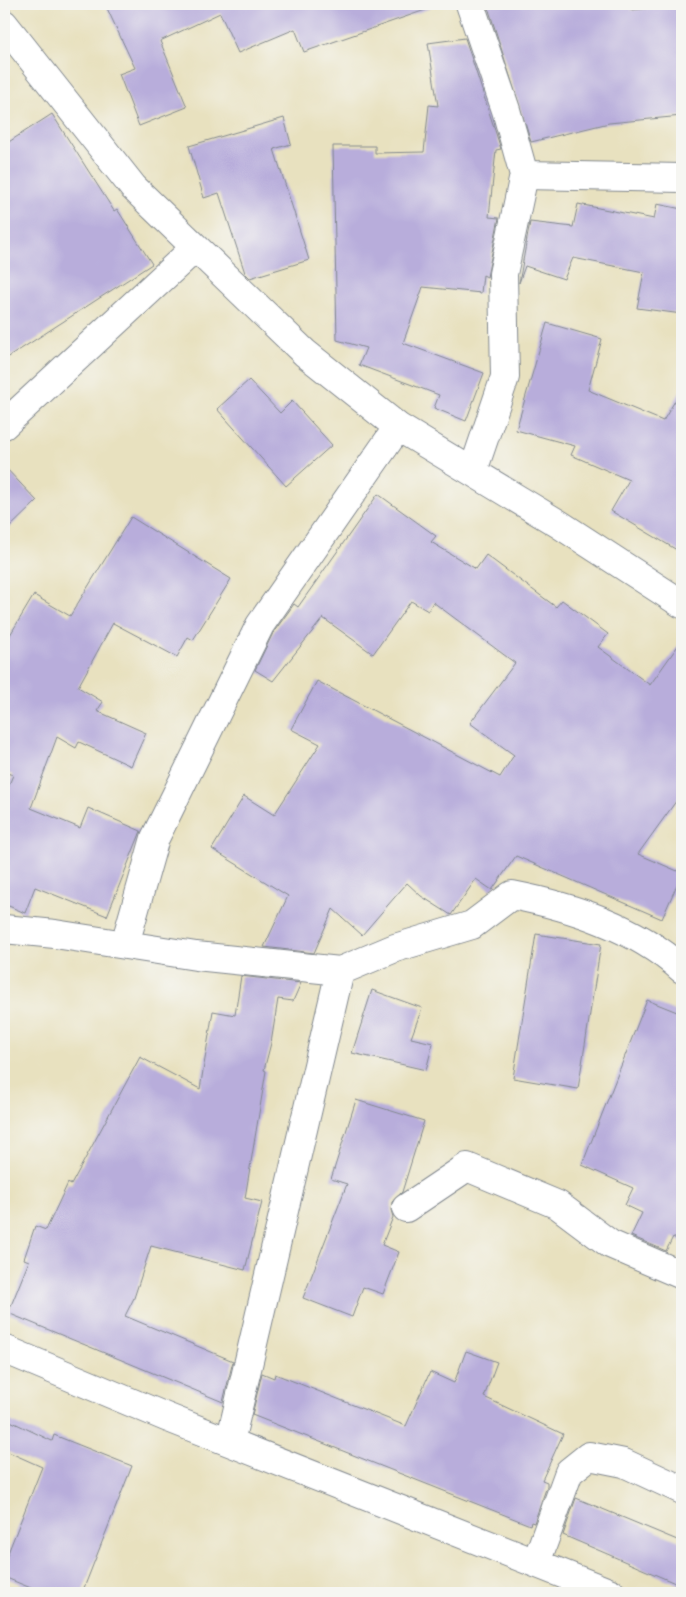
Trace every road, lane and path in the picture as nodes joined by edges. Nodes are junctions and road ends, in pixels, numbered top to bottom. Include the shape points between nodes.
1 (470, 4) edge
2 (4, 24) edge
3 (524, 175) junction
4 (682, 178) edge
5 (195, 248) junction
6 (4, 425) edge
7 (398, 428) junction
8 (473, 471) junction
9 (682, 604) edge
10 (4, 929) edge
11 (126, 944) junction
12 (682, 969) edge
13 (340, 971) junction
14 (406, 1208) dead end
15 (682, 1275) edge
16 (4, 1349) edge
17 (230, 1442) junction
18 (682, 1490) edge
19 (536, 1563) junction
20 (611, 1593) edge

1 - 3 street
2 - 5 street via 133,186
3 - 4 street
3 - 8 street via 503,274 505,377
5 - 6 street
5 - 7 street via 305,353
7 - 8 street
7 - 11 street via 260,624 155,838
8 - 9 street
10 - 11 street
11 - 13 street via 196,956
12 - 13 street via 666,955 609,923 555,903 512,895 472,925 395,948
13 - 17 street
14 - 15 street via 467,1167 558,1205 610,1244
16 - 17 street
17 - 19 street
18 - 19 street via 624,1463 589,1456 569,1472
19 - 20 street

